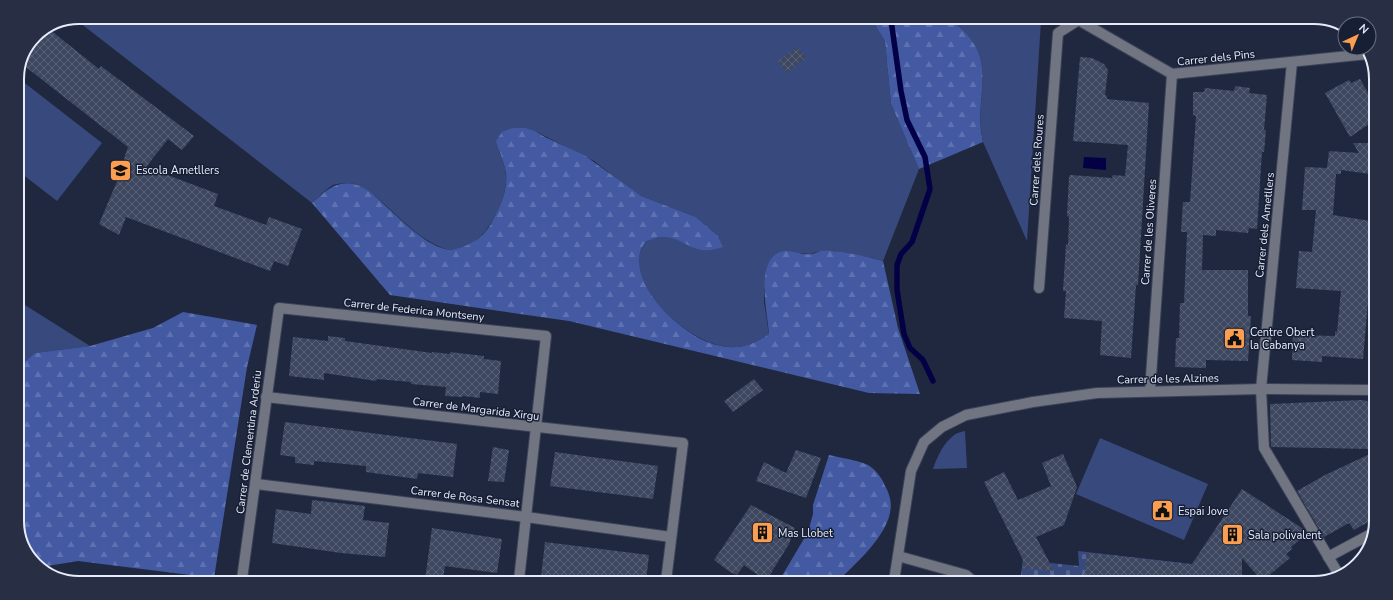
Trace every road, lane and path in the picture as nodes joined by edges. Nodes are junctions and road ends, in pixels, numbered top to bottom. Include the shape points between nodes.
1 (1073, 24) edge
2 (1083, 24) edge
3 (1058, 33) joint
4 (1349, 56) edge
5 (1292, 62) junction
6 (1172, 74) junction
7 (1039, 288) dead end
8 (279, 308) joint
9 (1261, 389) junction
10 (1369, 390) edge
11 (1150, 391) junction
12 (266, 397) junction
13 (536, 428) junction
14 (256, 484) junction
15 (526, 517) junction
16 (672, 536) junction
17 (1367, 537) edge
18 (898, 556) junction
19 (1328, 557) junction
20 (1336, 571) edge
21 (242, 576) edge
22 (519, 576) edge
23 (667, 576) edge
24 (895, 576) edge
25 (967, 576) edge

1 - 3 street, Carrer dels Pins
2 - 6 street, Carrer dels Pins
3 - 7 street, Carrer dels Roures
4 - 5 street, Carrer dels Pins
5 - 6 street, Carrer dels Pins
5 - 9 street, Carrer dels Ametllers
6 - 11 street, Carrer de les Oliveres
8 - 12 street, Carrer de Clementina Arderiu
8 - 13 street, Carrer de Federica Montseny via 546,336
9 - 10 street, Carrer de les Alzines
9 - 11 street, Carrer de les Alzines
9 - 19 street, Carrer dels Ametllers via 1264,448
11 - 18 street, Carrer de les Alzines via 1096,393 1033,402 966,415 942,427 924,442 911,471
12 - 13 street, Carrer de Margarida Xirgu
12 - 14 street, Carrer de Clementina Arderiu
13 - 15 street
13 - 16 street, Carrer de Margarida Xirgu via 683,443
14 - 15 street, Carrer de Rosa Sensat
14 - 21 street, Carrer de Clementina Arderiu
15 - 16 street, Carrer de Rosa Sensat
15 - 22 street
16 - 23 street
17 - 19 street
18 - 24 street, Carrer de les Alzines
18 - 25 street
19 - 20 street, Carrer dels Ametllers

